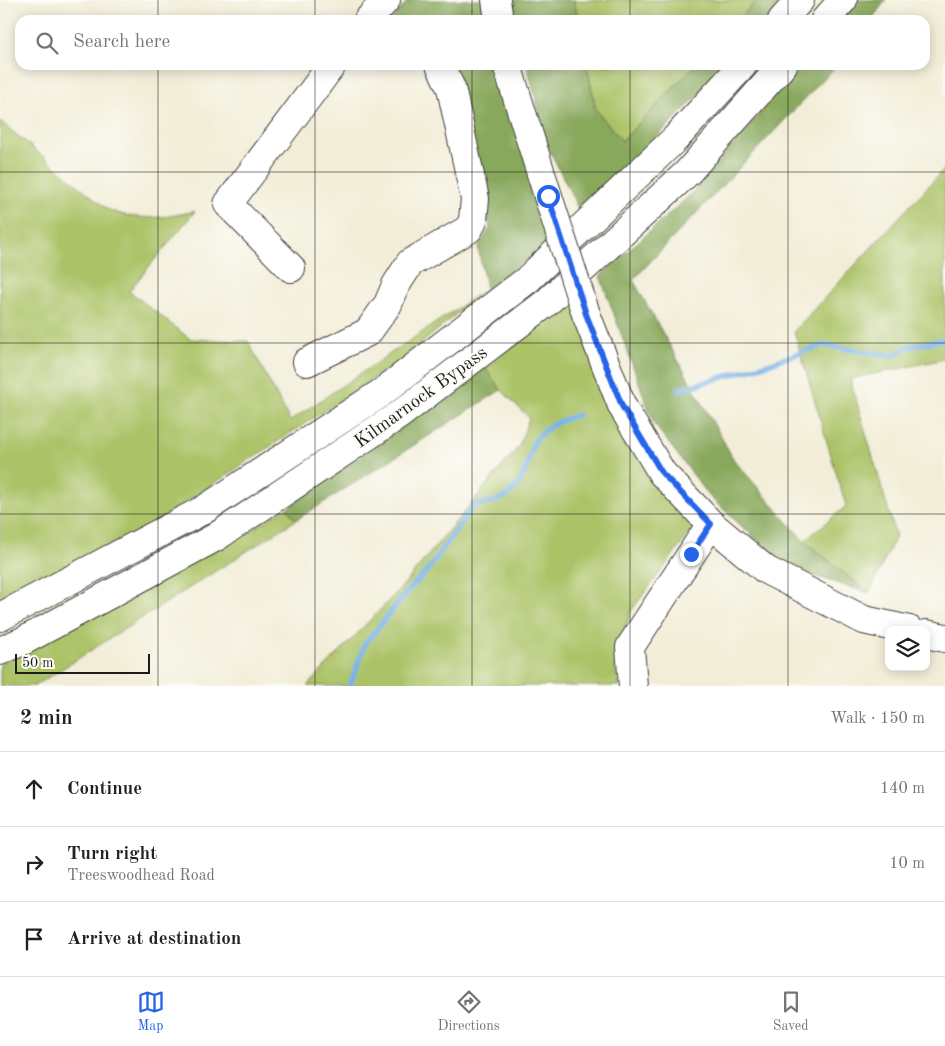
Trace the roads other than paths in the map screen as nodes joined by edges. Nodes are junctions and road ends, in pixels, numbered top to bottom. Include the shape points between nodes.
1 (386, 0) edge
2 (496, 0) edge
3 (800, 0) edge
4 (843, 0) edge
5 (372, 15) edge
6 (498, 15) edge
7 (786, 15) edge
8 (829, 15) edge
9 (328, 70) edge
10 (442, 70) edge
11 (509, 70) edge
12 (738, 70) edge
13 (779, 70) edge
14 (291, 268) dead end
15 (307, 362) dead end
16 (711, 524) junction
17 (0, 617) edge
18 (891, 626) edge
19 (930, 635) edge
20 (945, 638) edge
21 (0, 651) edge
22 (633, 686) edge

1 - 5 main road
2 - 6 main road
3 - 7 main road
4 - 8 main road
9 - 14 main road via 228,204
10 - 15 main road via 451,88 475,199 469,229 410,263 388,304 368,332
11 - 16 main road, bridge via 586,314 622,406 662,473
12 - 17 main road, Kilmarnock Bypass via 675,138 527,280 380,393 205,509
13 - 21 main road, Kilmarnock Bypass via 687,173 546,303 399,415 216,537
16 - 18 main road via 766,570 864,620
16 - 22 main road via 630,647
19 - 20 main road

